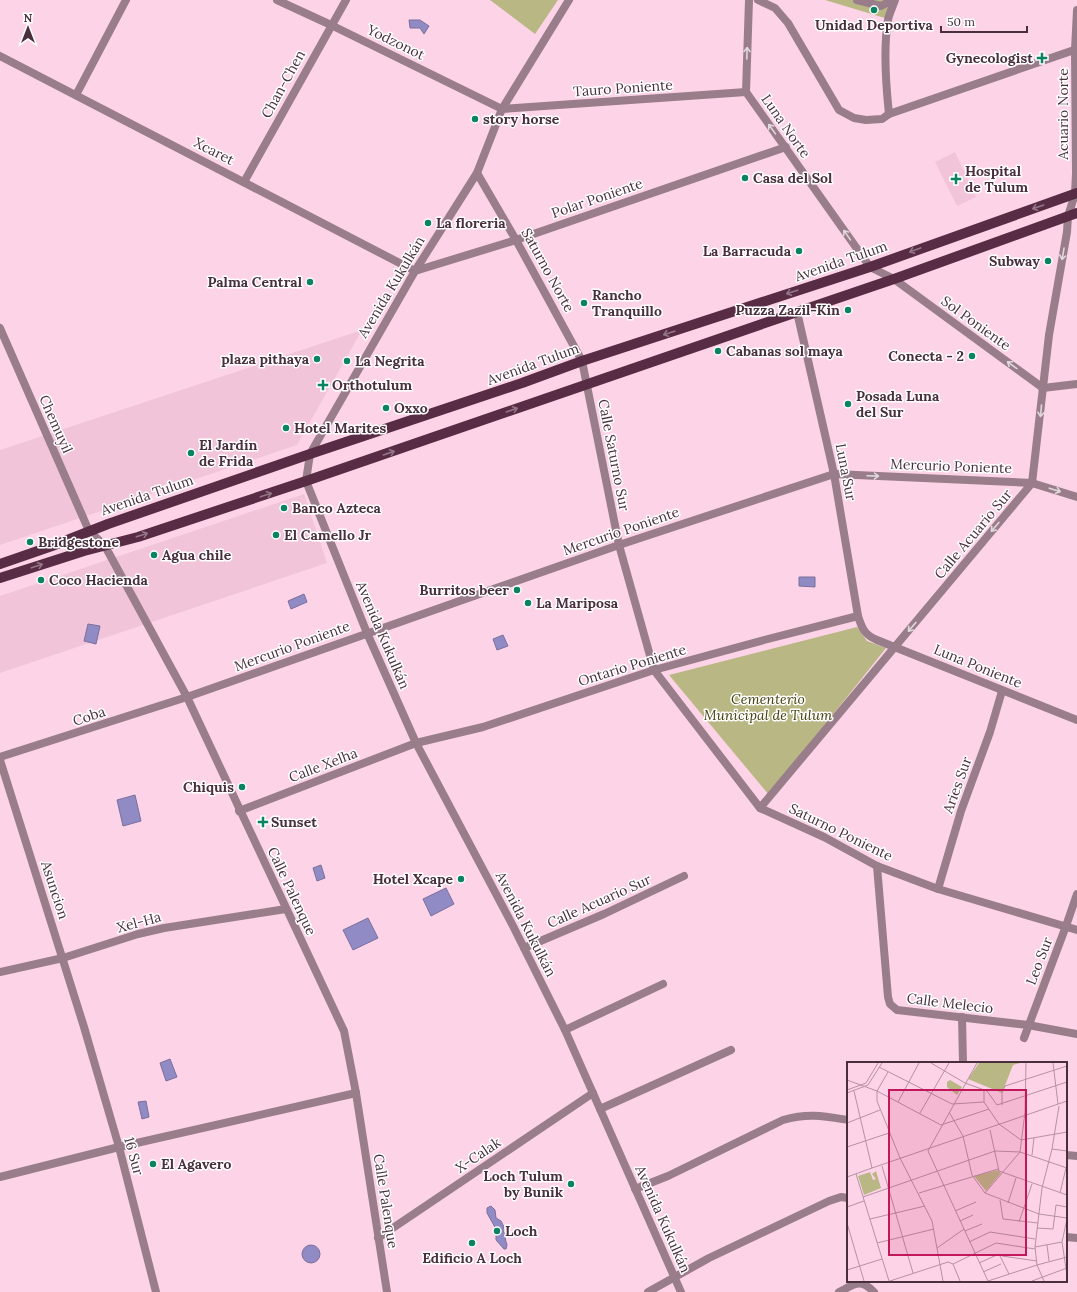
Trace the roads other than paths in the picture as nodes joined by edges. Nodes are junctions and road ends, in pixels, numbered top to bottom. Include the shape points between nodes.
1 (126, 0) edge
2 (277, 0) edge
3 (346, 0) edge
4 (569, 0) edge
5 (749, 0) edge
6 (758, 0) edge
7 (857, 0) edge
8 (888, 0) edge
9 (895, 0) edge
10 (1077, 10) edge
11 (331, 25) junction
12 (1076, 49) edge
13 (0, 56) edge
14 (746, 92) junction
15 (76, 95) junction
16 (502, 109) junction
17 (889, 114) junction
18 (786, 147) junction
19 (477, 172) junction
20 (244, 182) junction
21 (1076, 193) edge
22 (1073, 214) edge
23 (516, 240) junction
24 (870, 267) junction
25 (415, 270) junction
26 (894, 279) junction
27 (797, 312) junction
28 (0, 328) edge
29 (2, 338) edge
30 (582, 361) junction
31 (587, 384) junction
32 (1077, 384) edge
33 (1043, 388) junction
34 (310, 454) junction
35 (834, 474) junction
36 (306, 481) junction
37 (1032, 482) junction
38 (1077, 497) edge
39 (89, 531) junction
40 (619, 545) junction
41 (105, 546) junction
42 (0, 564) edge
43 (0, 578) edge
44 (858, 616) junction
45 (367, 633) junction
46 (868, 636) joint
47 (895, 647) junction
48 (654, 670) junction
49 (1002, 691) junction
50 (186, 697) junction
51 (1077, 720) edge
52 (416, 743) junction
53 (0, 759) edge
54 (760, 808) junction
55 (239, 811) junction
56 (877, 866) junction
57 (684, 876) dead end
58 (938, 889) junction
59 (1077, 894) edge
60 (286, 909) junction
61 (1066, 926) junction
62 (1077, 930) edge
63 (524, 948) junction
64 (63, 958) junction
65 (0, 972) edge
66 (663, 984) dead end
67 (962, 1017) junction
68 (1028, 1025) junction
69 (84, 1027) joint
70 (565, 1030) junction
71 (1077, 1034) edge
72 (1024, 1038) dead end
73 (731, 1050) dead end
74 (962, 1062) edge
75 (356, 1093) junction
76 (593, 1093) junction
77 (600, 1109) junction
78 (847, 1120) edge
79 (119, 1147) junction
80 (1067, 1155) edge
81 (1077, 1156) edge
82 (0, 1177) edge
83 (635, 1189) junction
84 (847, 1198) edge
85 (1067, 1237) edge
86 (378, 1238) junction
87 (1077, 1238) edge
88 (675, 1278) junction
89 (156, 1292) edge
90 (387, 1292) edge
91 (648, 1292) edge
92 (681, 1292) edge
93 (840, 1292) edge
94 (874, 1292) edge

1 - 15 street
2 - 11 street, Yodzonot
3 - 11 street, Chan-Chen
4 - 16 street, Avenida Kukulkán
14 -> 5 street, Luna Norte
6 - 17 street via 775,8 788,24 839,110 854,118 866,120 882,119
7 - 8 street via 881,6
9 - 17 street via 888,20 886,48
10 - 12 street, Acuario Norte
11 - 16 street, Yodzonot
11 - 20 street, Chan-Chen
12 - 17 street
12 - 21 street, Acuario Norte
13 - 15 street, Xcaret
14 - 16 street, Tauro Poniente
18 -> 14 street, Luna Norte
15 - 20 street, Xcaret
16 - 19 street, Avenida Kukulkán
18 - 23 street, Polar Poniente
24 -> 18 street, Luna Norte
19 - 23 street, Saturno Norte
19 - 25 street, Avenida Kukulkán
20 - 25 street, Xcaret
21 - 22 street, Acuario Norte
21 -> 24 main road, Avenida Tulum
22 - 26 main road
22 -> 33 street via 1067,232
23 - 25 street, Polar Poniente
23 - 30 street, Saturno Norte
24 - 26 street, Luna Norte
24 -> 30 main road, Avenida Tulum
25 - 34 street, Avenida Kukulkán
26 - 27 main road
33 -> 26 street, Sol Poniente
27 - 31 main road
27 - 35 street, Luna Sur
28 - 29 street, Chemuyil
29 - 39 street, Chemuyil
30 - 31 street, Saturno Norte
30 - 34 main road, Avenida Tulum
36 -> 31 main road
31 - 40 street, Calle Saturno Sur
32 - 33 street
33 -> 37 street
34 - 36 street, Avenida Kukulkán
34 - 39 main road, Avenida Tulum
35 -> 37 street, Mercurio Poniente
35 - 40 street, Mercurio Poniente
35 - 44 street, Luna Sur
41 -> 36 main road
36 - 45 street, Avenida Kukulkán
37 -> 38 street, Mercurio Poniente
37 -> 47 street, Calle Acuario Sur
39 - 41 street, Calle Palenque
39 - 42 main road, Avenida Tulum
40 - 45 street, Mercurio Poniente
40 - 48 street, Calle Saturno Sur
43 -> 41 main road
41 - 50 street, Calle Palenque
44 - 46 street, Luna Sur via 862,629
44 - 48 street, Ontario Poniente
45 - 50 street, Mercurio Poniente
45 - 52 street, Avenida Kukulkán
46 - 47 street, Luna Poniente
47 - 49 street, Luna Poniente
47 - 54 street, Calle Acuario Sur
48 - 52 street, Ontario Poniente via 483,727
48 - 54 street, Saturno Poniente
49 - 51 street, Luna Poniente
49 - 58 street, Aries Sur via 961,811
50 - 53 street, Coba
50 - 55 street, Calle Palenque
52 - 55 street, Calle Xelha
52 - 63 street, Avenida Kukulkán
53 - 64 street, Asuncion
54 - 56 street, Saturno Poniente via 824,837
55 - 60 street, Calle Palenque
56 - 58 street, Saturno Poniente
56 - 67 street, Calle Melecio via 890,1004 897,1010
57 - 63 street, Calle Acuario Sur
58 - 61 street, Saturno Poniente
59 - 61 street, Leo Sur
60 - 64 street, Xel-Ha via 164,928
60 - 75 street, Calle Palenque via 344,1031
61 - 62 street, Saturno Poniente
61 - 68 street, Leo Sur
63 - 70 street, Avenida Kukulkán
64 - 65 street, Xel-Ha
64 - 69 street, Asuncion
66 - 70 street
67 - 68 street, Calle Melecio
67 - 74 street
68 - 71 street, Calle Melecio
68 - 72 street, Leo Sur
69 - 79 street, 16 Sur
70 - 76 street, Avenida Kukulkán
73 - 77 street
75 - 79 street
75 - 86 street, Calle Palenque
76 - 77 street, Avenida Kukulkán
76 - 86 street, X-Calak
77 - 83 street, Avenida Kukulkán
78 - 83 street via 821,1115 798,1116 783,1120 668,1176
79 - 82 street
79 - 89 street, 16 Sur
80 - 81 street
83 - 88 street, Avenida Kukulkán
84 - 88 street via 829,1200 709,1258
85 - 87 street
86 - 90 street, Calle Palenque
88 - 91 street
88 - 92 street, Avenida Kukulkán
93 - 94 street via 857,1283 867,1285

